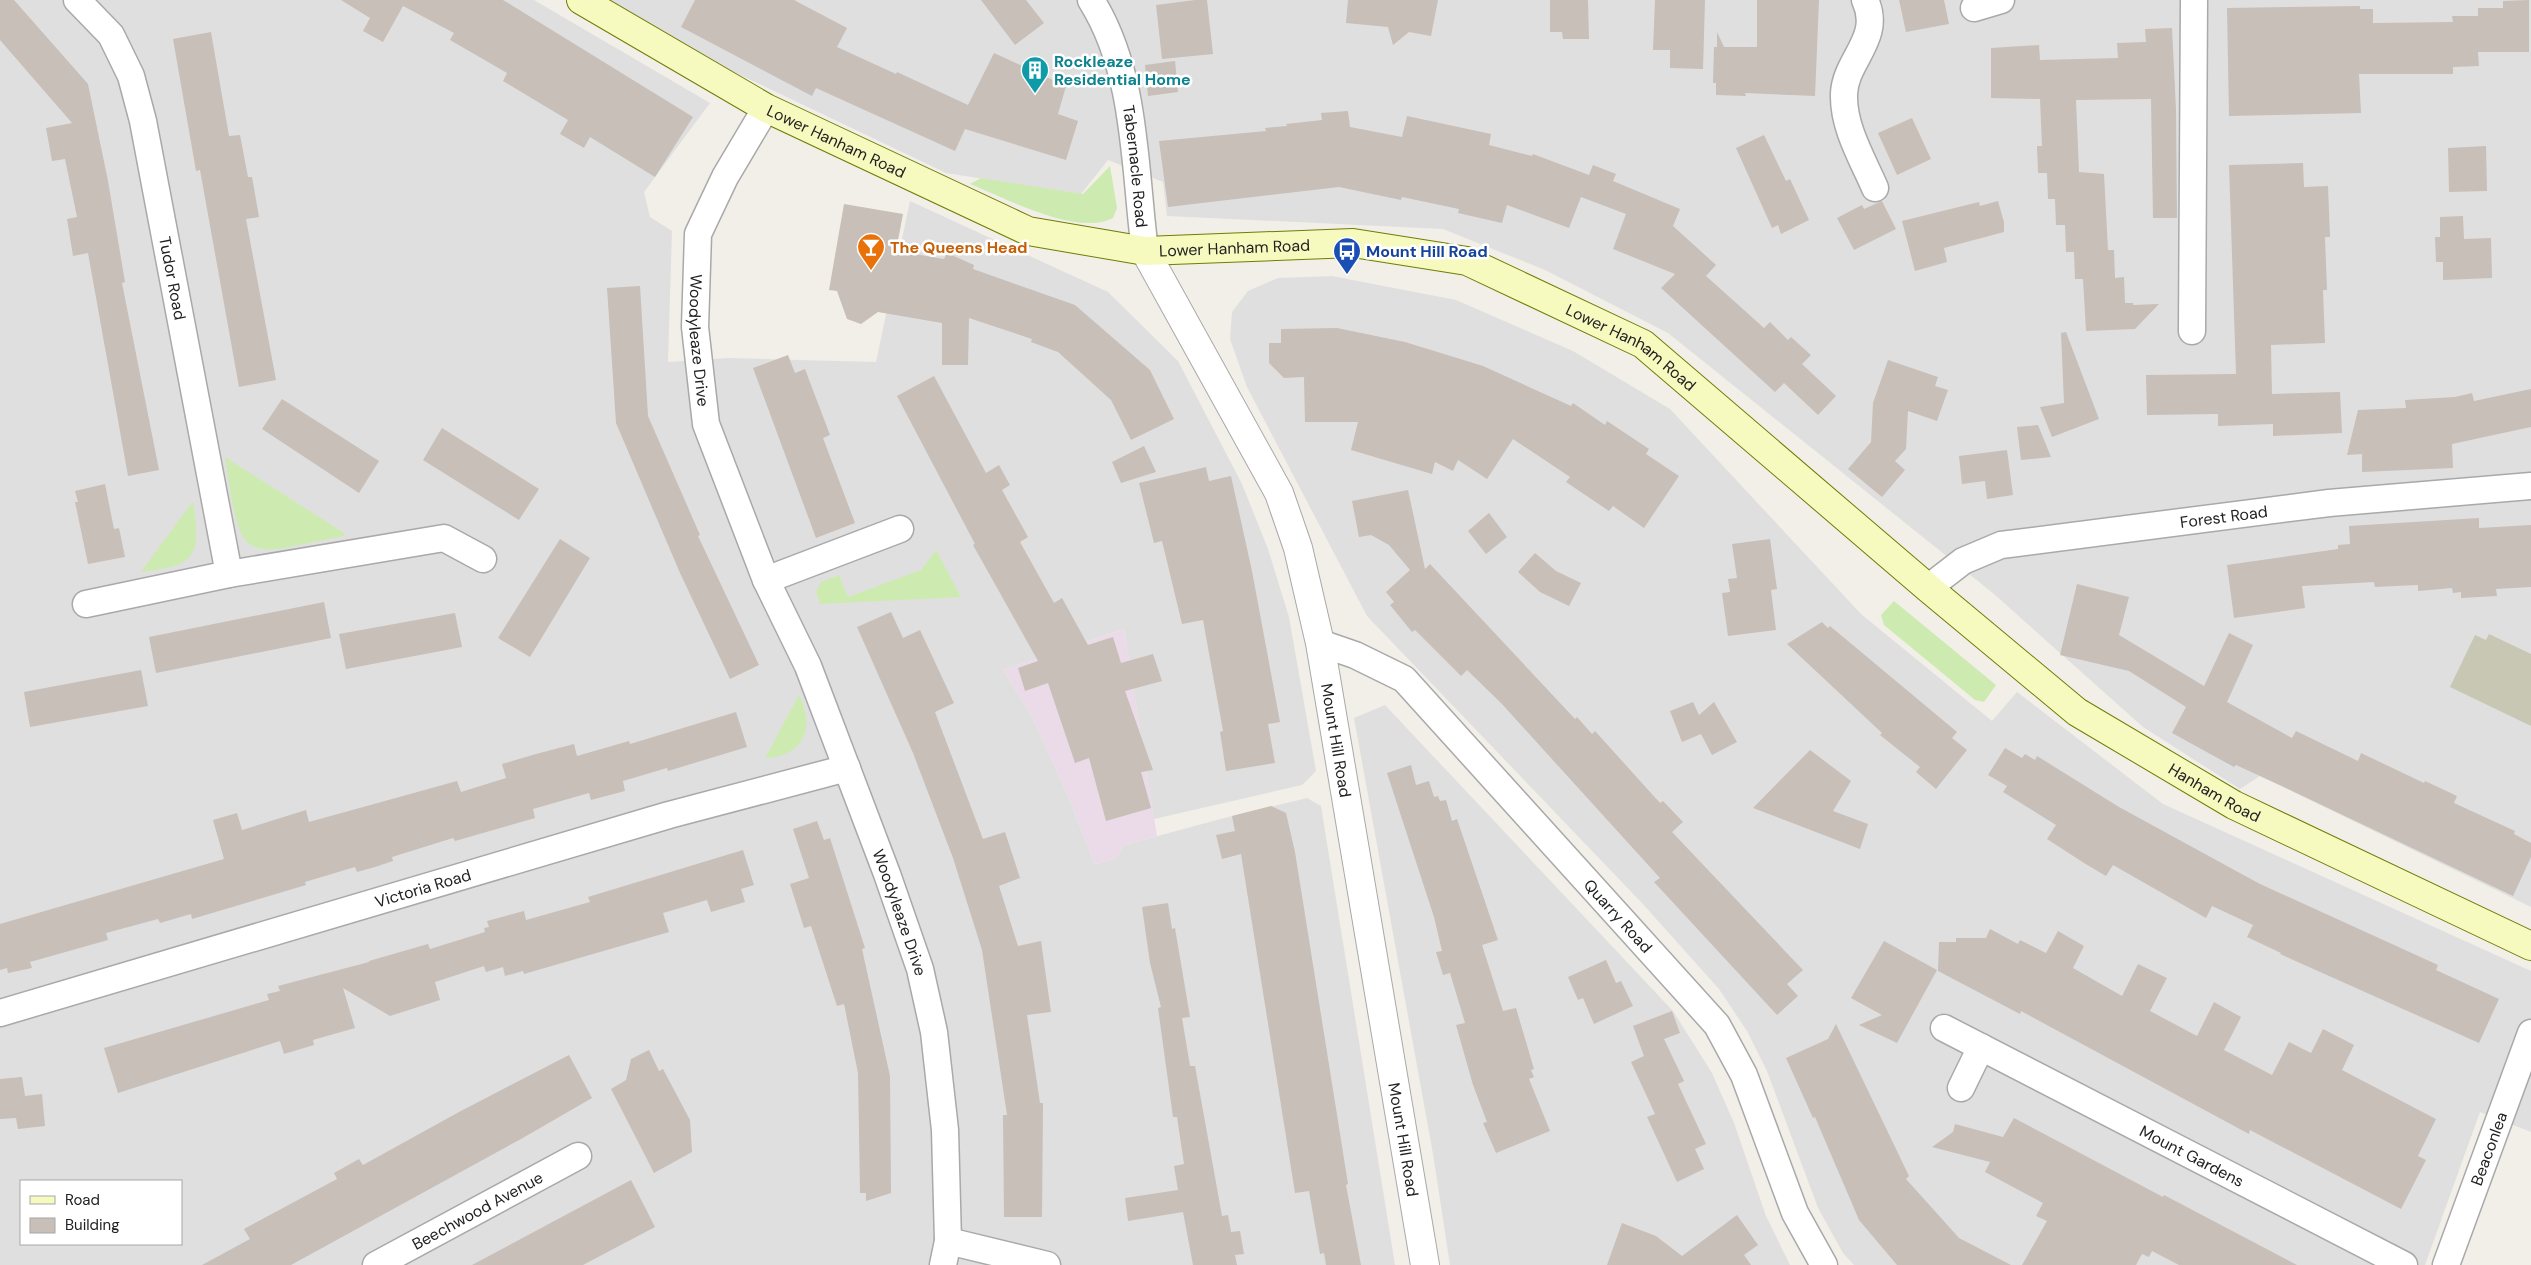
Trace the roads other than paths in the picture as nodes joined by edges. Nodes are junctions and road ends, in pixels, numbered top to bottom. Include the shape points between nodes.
1 (77, 0) edge
2 (581, 0) edge
3 (1090, 0) edge
4 (1865, 0) edge
5 (2001, 0) edge
6 (2194, 0) edge
7 (1974, 8) dead end
8 (766, 108) junction
9 (1875, 188) dead end
10 (1145, 251) junction
11 (2192, 331) dead end
12 (2531, 486) edge
13 (900, 529) dead end
14 (483, 558) dead end
15 (229, 574) junction
16 (766, 580) junction
17 (1928, 588) junction
18 (86, 604) dead end
19 (1320, 643) junction
20 (847, 768) junction
21 (2531, 946) edge
22 (0, 1012) edge
23 (1944, 1028) dead end
24 (2531, 1033) edge
25 (1980, 1047) junction
26 (1961, 1088) dead end
27 (578, 1156) dead end
28 (946, 1253) edge
29 (376, 1265) edge
30 (1047, 1265) edge
31 (1425, 1265) edge
32 (1824, 1265) edge
33 (2404, 1265) edge
34 (2446, 1265) edge

1 - 15 street, Tudor Road via 111,35 131,76 143,121
2 - 8 main road, Lower Hanham Road
3 - 10 street, Tabernacle Road via 1102,16 1130,111
4 - 9 street via 1868,39 1854,61 1844,92 1846,118
5 - 7 street
6 - 11 street
8 - 10 main road, Lower Hanham Road via 1028,231
8 - 16 street, Woodyleaze Drive via 725,178 698,234 694,327 706,424
10 - 17 main road, Lower Hanham Road via 1353,243 1467,261 1643,344
10 - 19 street, Mount Hill Road via 1279,493 1298,548
12 - 17 street, Forest Road via 2330,503 2001,545 1963,561
13 - 16 street
14 - 15 street via 444,538
15 - 18 street
16 - 20 street, Woodyleaze Drive via 808,666
17 - 21 main road, Hanham Road via 2077,712 2234,804
19 - 31 street, Mount Hill Road
19 - 32 street, Quarry Road via 1355,655 1404,680 1717,1025 1744,1075 1794,1213
20 - 22 street, Victoria Road via 669,816
20 - 28 street, Woodyleaze Drive via 920,969 934,1032 945,1130
23 - 25 street, Mount Gardens
24 - 34 street, Beaconlea
25 - 26 street
25 - 33 street, Mount Gardens
27 - 29 street, Beechwood Avenue
28 - 30 street

